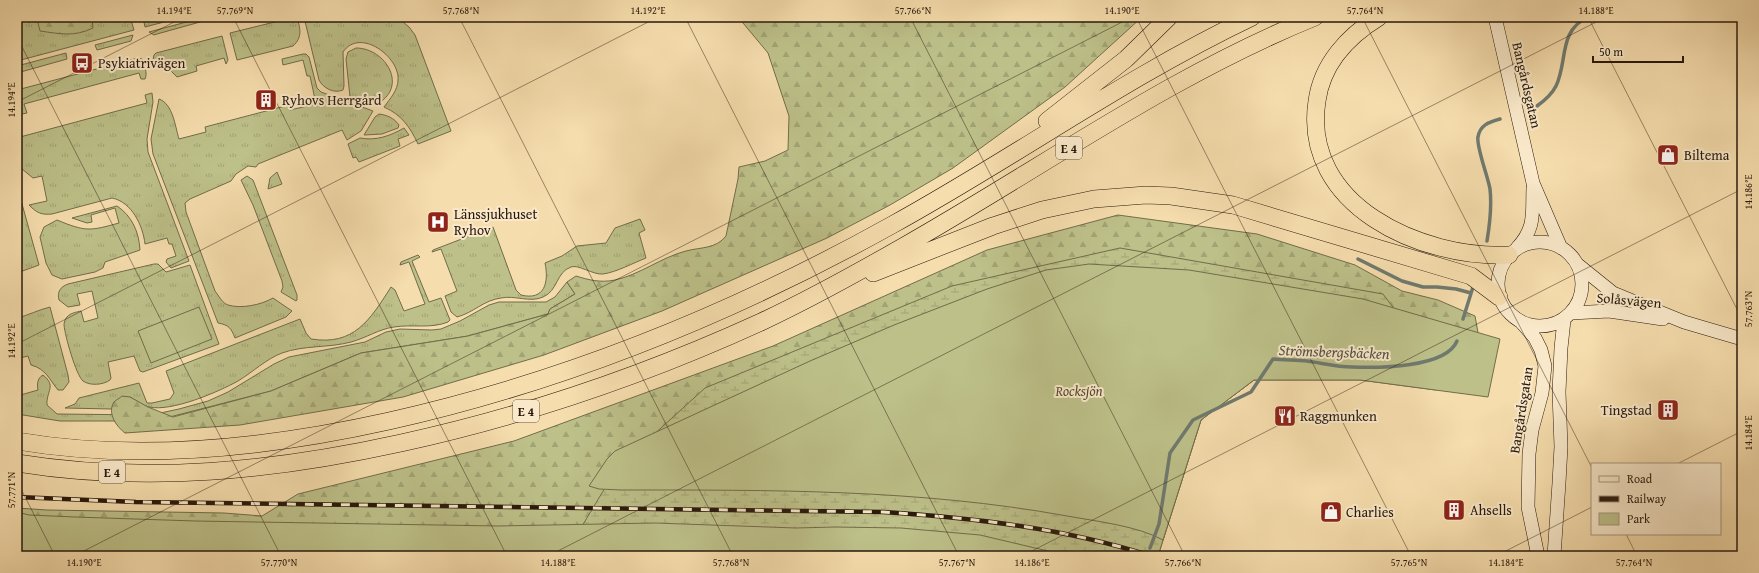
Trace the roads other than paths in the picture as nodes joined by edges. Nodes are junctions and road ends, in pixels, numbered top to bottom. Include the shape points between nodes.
1 (1169, 17) edge
2 (1252, 17) edge
3 (1315, 17) edge
4 (1379, 17) edge
5 (1495, 17) edge
6 (977, 174) junction
7 (1533, 183) junction
8 (1561, 248) junction
9 (1512, 253) junction
10 (1577, 264) junction
11 (828, 289) junction
12 (1499, 297) junction
13 (1567, 316) junction
14 (1521, 322) junction
15 (1684, 322) junction
16 (1742, 339) edge
17 (17, 441) edge
18 (17, 463) edge
19 (1538, 556) edge
20 (1554, 556) edge

1 - 6 highway via 1107,75
2 - 6 highway, E 4 via 1129,82
3 - 11 highway, E 4 via 1221,59
4 - 9 highway via 1360,30 1339,50 1320,85 1316,108 1316,135 1330,173 1344,193 1362,210 1412,239 1468,254 1488,256
5 - 7 main road, Bangårdsgatan
6 - 17 highway, E 4 via 817,266 714,315 625,351 470,401 412,416 316,435 204,449 122,451
7 - 8 main road, Bangårdsgatan
7 - 9 main road, Bangårdsgatan via 1530,228 1526,238
8 - 9 main road via 1542,242 1523,245
8 - 10 main road
9 - 12 main road via 1502,264 1498,275
10 - 13 main road via 1582,276 1582,290 1578,302
10 - 15 main road, Solåsvägen via 1613,293
11 - 12 highway via 1042,210 1094,198 1146,195 1178,196 1233,206 1471,276
11 - 18 highway, E 4 via 725,338 595,389 470,427 373,449 250,469 171,473 118,472
12 - 14 main road via 1511,316
13 - 14 main road via 1554,325 1543,327
13 - 15 main road, Solåsvägen via 1609,311
13 - 20 main road via 1561,348 1559,483
14 - 19 main road, Bangårdsgatan via 1535,338 1545,366 1529,454 1528,507
15 - 16 main road, Solåsvägen

